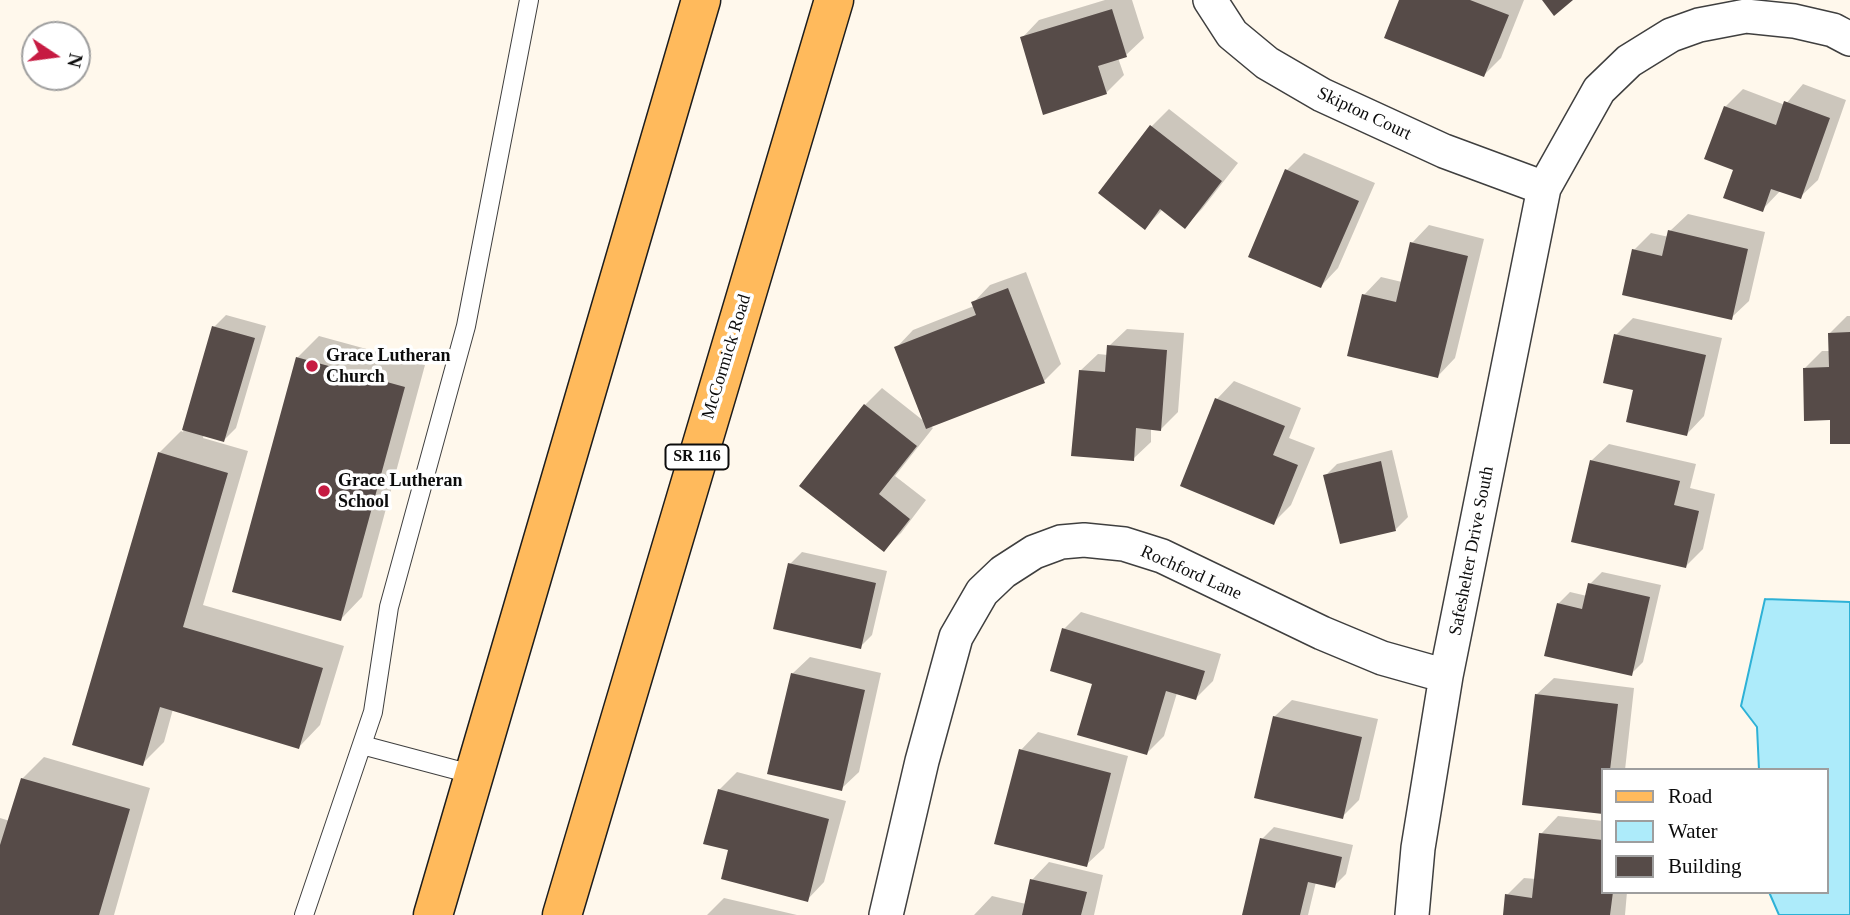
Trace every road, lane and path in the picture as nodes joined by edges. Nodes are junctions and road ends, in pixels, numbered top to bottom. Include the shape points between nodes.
1 (529, 0) edge
2 (701, 0) edge
3 (834, 0) edge
4 (1210, 0) edge
5 (1850, 39) edge
6 (1544, 188) junction
7 (1446, 676) junction
8 (362, 745) junction
9 (475, 775) junction
10 (304, 915) edge
11 (433, 915) edge
12 (562, 915) edge
13 (886, 915) edge
14 (1412, 915) edge

1 - 8 lane via 466,326 389,607 373,712
2 - 9 main road
3 - 12 main road, McCormick Road / SR 116
4 - 6 street, Skipton Court via 1232,34 1267,63 1322,95 1444,151
5 - 6 street, Safeshelter Drive South via 1794,21 1746,16 1671,35 1629,61 1599,90
6 - 7 street, Safeshelter Drive South
7 - 13 street, Rochford Lane via 1382,658 1162,556 1124,544 1061,542 1034,552 982,592 956,637
7 - 14 street, Safeshelter Drive South
8 - 9 lane
8 - 10 lane
9 - 11 main road

